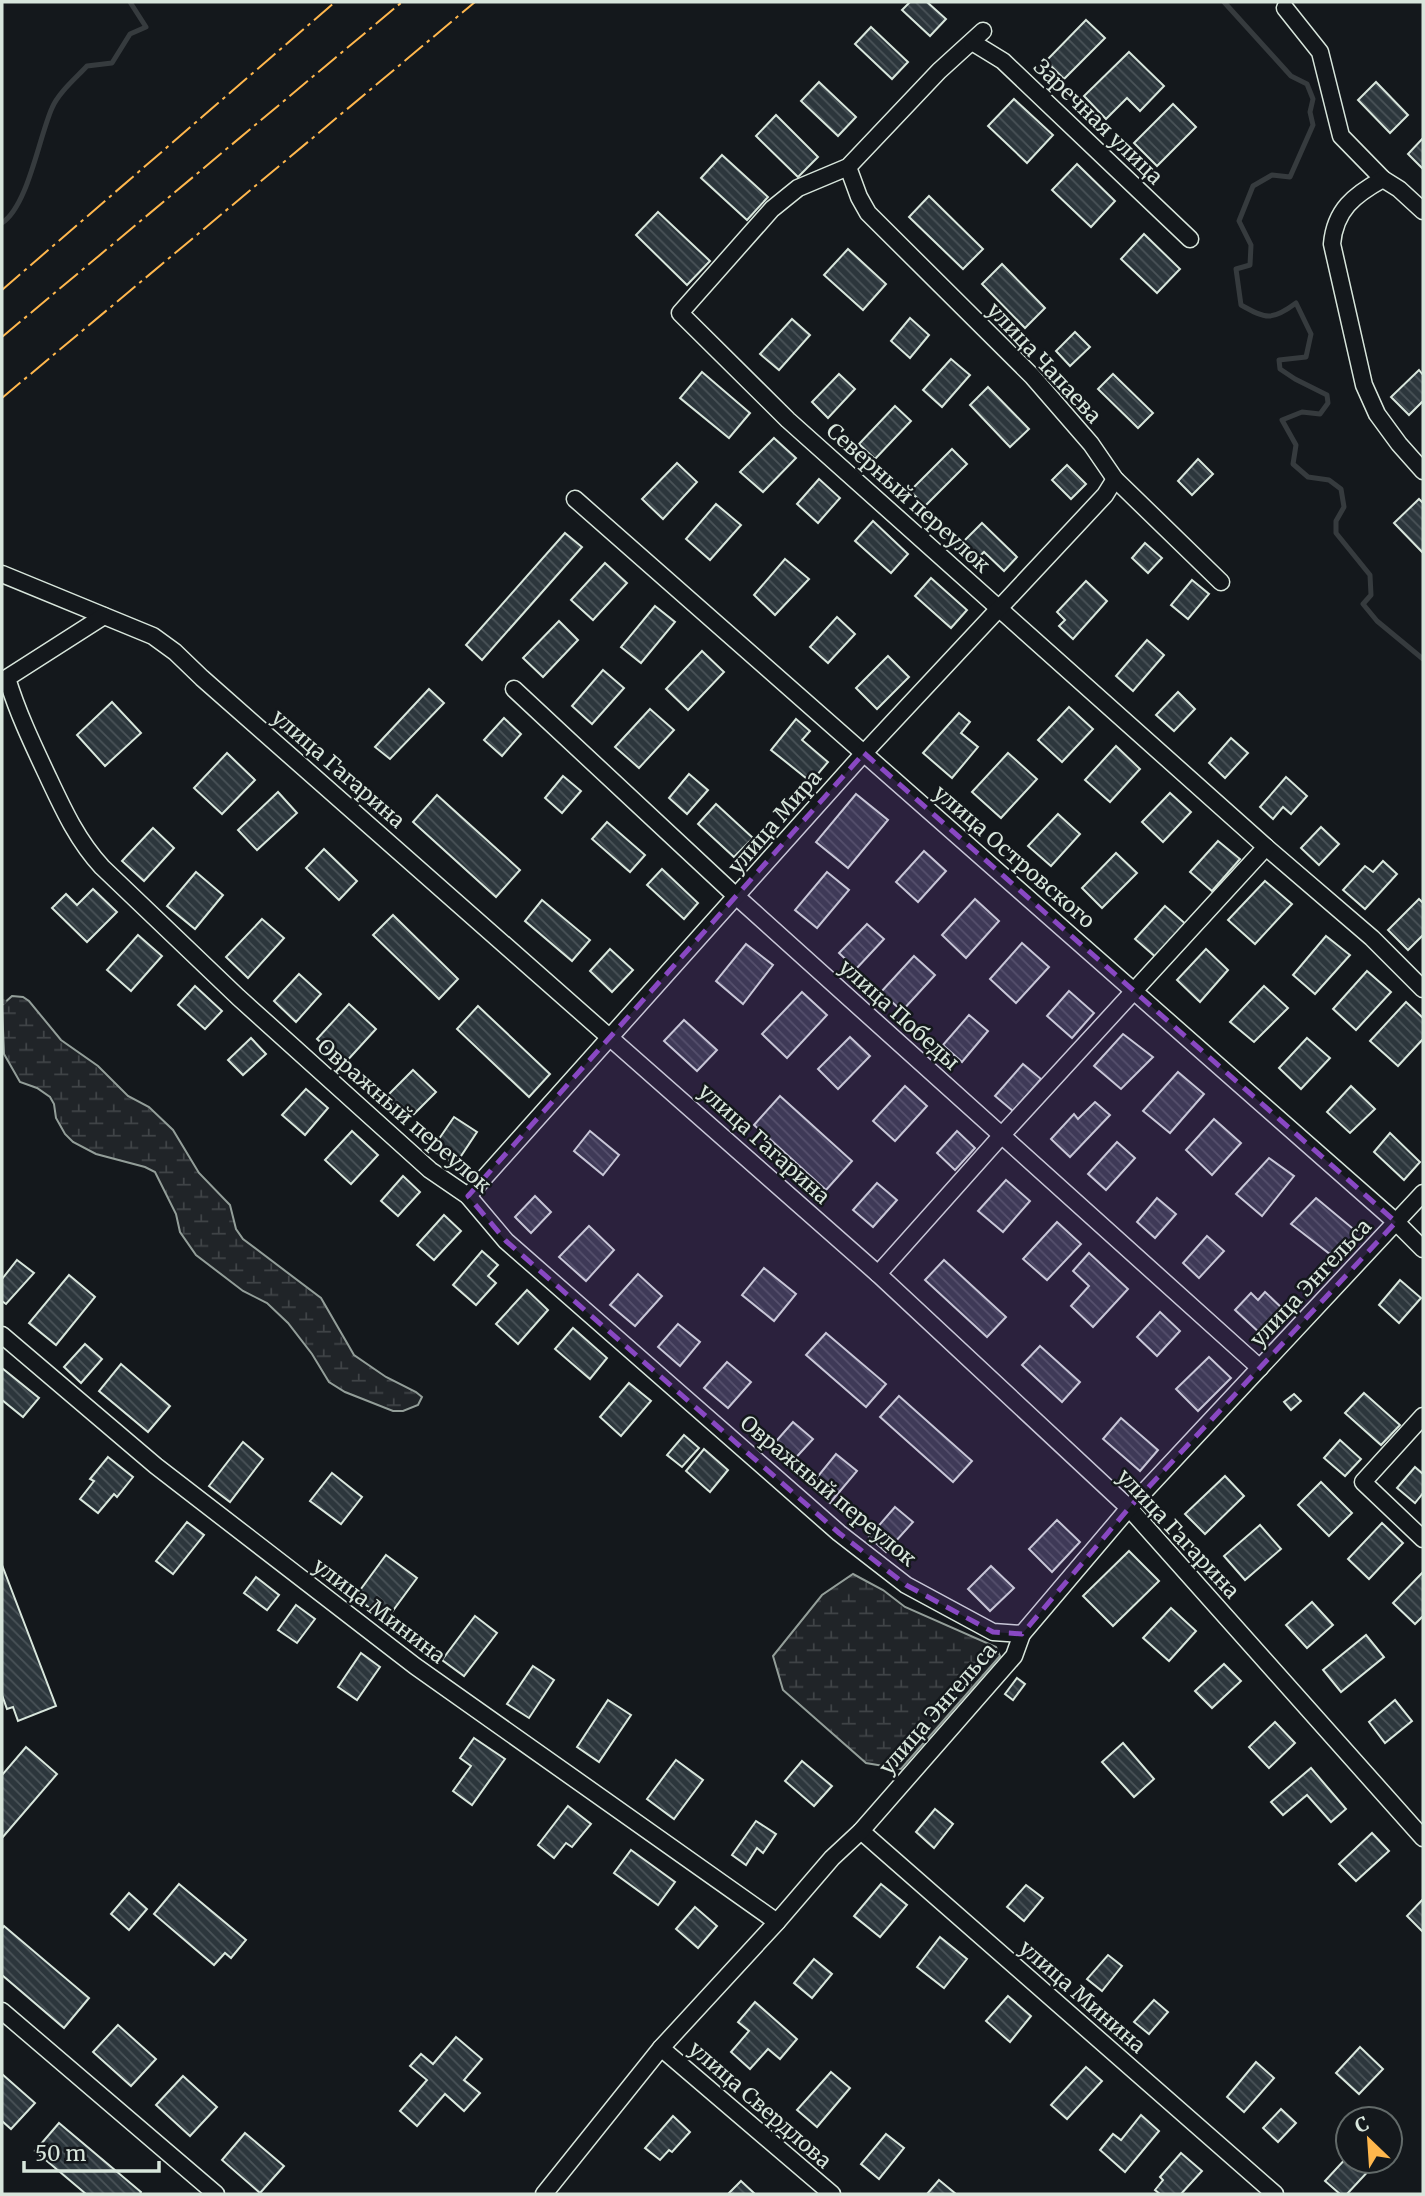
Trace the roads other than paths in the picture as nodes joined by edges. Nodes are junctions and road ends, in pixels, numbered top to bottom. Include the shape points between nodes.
1 (1285, 8) dead end
2 (977, 36) joint
3 (848, 167) junction
4 (1382, 179) junction
5 (1423, 211) edge
6 (1190, 239) dead end
7 (1423, 471) edge
8 (1115, 479) junction
9 (575, 499) dead end
10 (2, 574) edge
11 (1221, 582) dead end
12 (1000, 608) junction
13 (104, 616) junction
14 (514, 689) dead end
15 (864, 753) junction
16 (1266, 847) junction
17 (737, 897) junction
18 (1423, 989) edge
19 (1135, 992) junction
20 (612, 1037) junction
21 (1001, 1136) junction
22 (1423, 1193) edge
23 (468, 1196) junction
24 (1396, 1222) junction
25 (1423, 1249) edge
26 (878, 1274) junction
27 (2, 1335) edge
28 (1260, 1367) junction
29 (1423, 1416) edge
30 (1129, 1508) junction
31 (1423, 1539) edge
32 (1022, 1634) junction
33 (861, 1831) junction
34 (1423, 1838) edge
35 (777, 1922) junction
36 (2, 2011) edge
37 (661, 2048) junction
38 (216, 2194) edge
39 (544, 2194) edge
40 (832, 2194) edge
41 (1275, 2194) edge

1 - 4 street via 1320,52 1341,136
2 - 3 street, Северный переулок
2 - 6 street, Заречная улица
3 - 8 street, улица Чапаева via 868,213 1032,376
3 - 12 street, Северный переулок via 798,188 772,209 680,313 788,420
4 - 5 street
4 - 7 street via 1359,192 1334,223 1332,244 1364,385 1377,414
8 - 11 street, улица Чапаева
8 - 12 street, улица Мира
9 - 15 street, улица Островского
10 - 13 street, улица Гагарина
12 - 15 street, улица Мира
12 - 16 street, Северный переулок
13 - 20 street, улица Гагарина via 153,636 175,652
13 - 23 street, Овражный переулок via 7,678 19,717 71,824 93,858 268,1024 430,1170
14 - 17 street, улица Победы
15 - 17 street, улица Мира
15 - 19 street, улица Островского
16 - 18 street, Северный переулок via 1372,938
16 - 19 street
17 - 20 street, улица Мира
17 - 21 street, улица Победы
19 - 21 street
19 - 24 street, улица Островского
20 - 23 street, улица Мира
20 - 26 street, улица Гагарина
21 - 26 street
21 - 28 street, улица Победы
22 - 24 street, улица Энгельса
23 - 32 street, Овражный переулок via 506,1241 839,1533 906,1585 993,1632
24 - 25 street, улица Островского
24 - 28 street, улица Энгельса
26 - 30 street, улица Гагарина
27 - 35 street, улица Минина via 156,1465 404,1658
28 - 30 street, улица Энгельса
29 - 31 street via 1363,1482
30 - 32 street, улица Энгельса
30 - 34 street, улица Гагарина
32 - 33 street, улица Энгельса via 1014,1656
33 - 35 street, улица Энгельса
33 - 41 street, улица Минина
35 - 37 street, улица Энгельса
36 - 38 street
37 - 39 street, улица Энгельса
37 - 40 street, улица Свердлова

